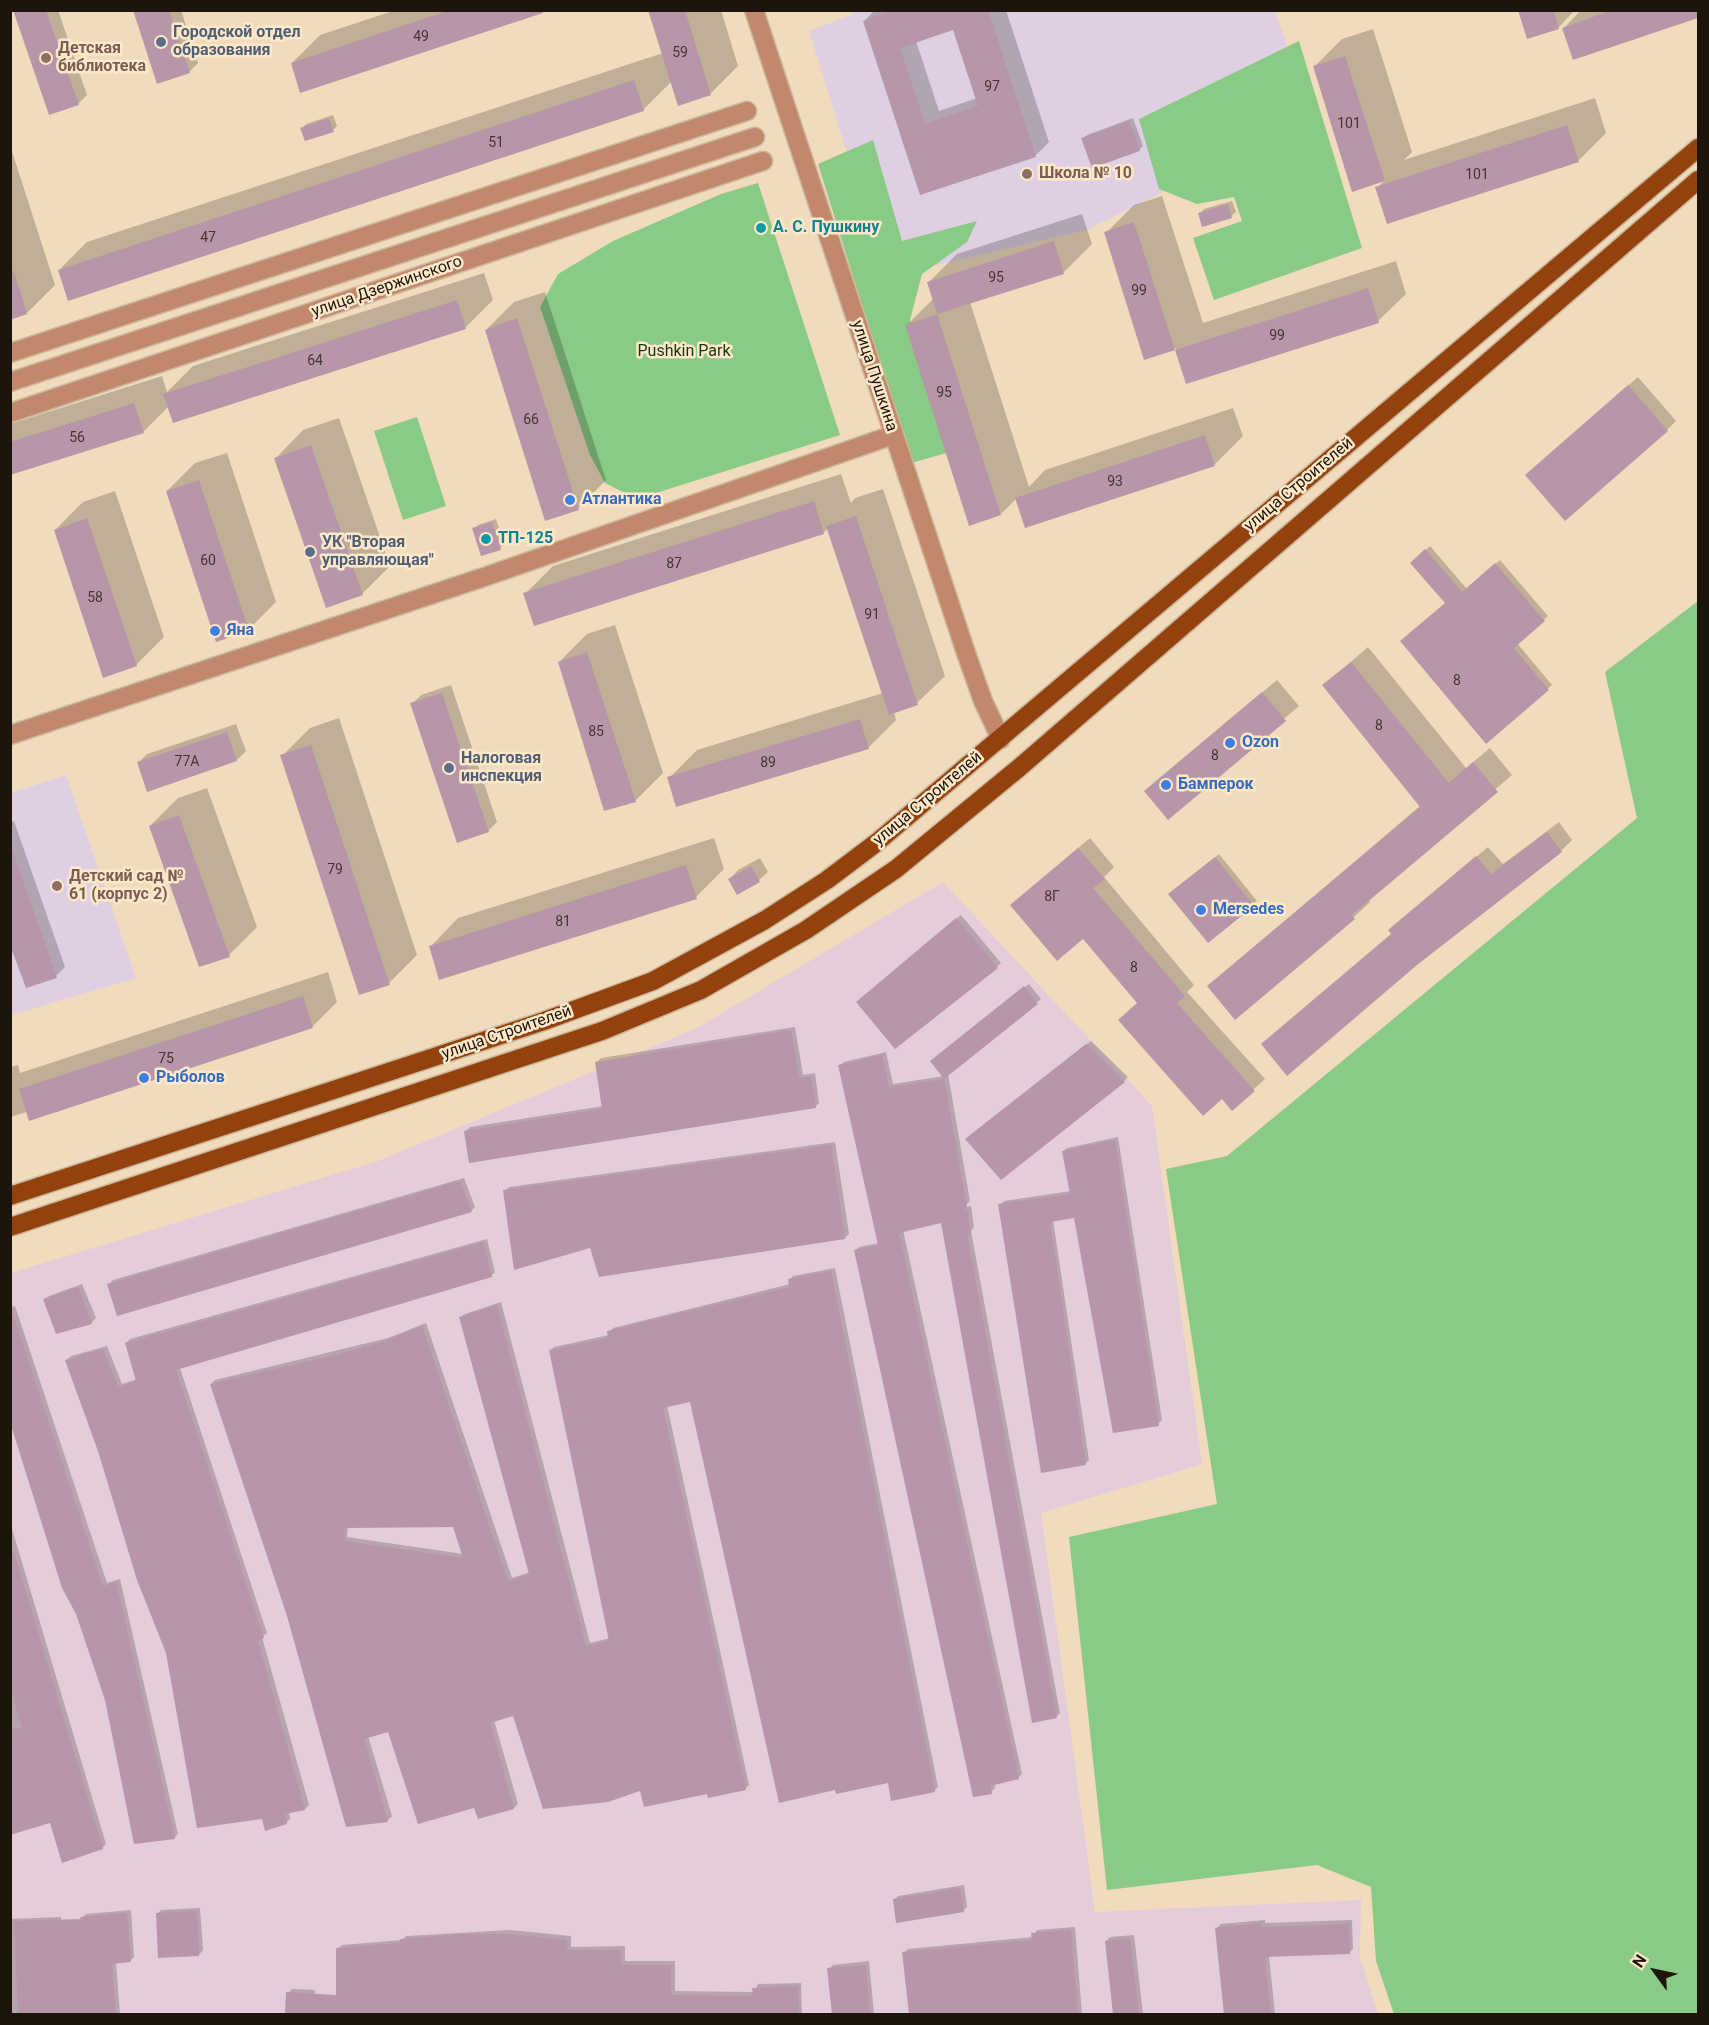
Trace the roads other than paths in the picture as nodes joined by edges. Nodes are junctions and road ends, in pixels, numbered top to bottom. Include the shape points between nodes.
1 (754, 10) edge
2 (747, 111) dead end
3 (755, 137) dead end
4 (1698, 147) edge
5 (763, 162) dead end
6 (1698, 180) edge
7 (1647, 192) junction
8 (1662, 211) junction
9 (10, 353) edge
10 (10, 382) edge
11 (10, 413) edge
12 (893, 435) junction
13 (10, 735) edge
14 (1001, 739) junction
15 (1020, 767) junction
16 (39, 1187) junction
17 (10, 1196) edge
18 (48, 1214) junction
19 (10, 1227) edge

1 - 12 street, улица Пушкина
2 - 9 street
3 - 10 street, улица Дзержинского
4 - 7 main road, улица Строителей
5 - 11 street, улица Дзержинского
6 - 8 main road, улица Строителей
7 - 8 main road
7 - 14 main road, улица Строителей
8 - 15 main road, улица Строителей
12 - 13 street via 488,576
12 - 14 street, улица Пушкина via 982,701
14 - 15 main road
14 - 16 main road, улица Строителей via 827,880 765,920 653,981 446,1054
15 - 18 main road, улица Строителей via 879,881 806,930 701,990 602,1031
16 - 17 main road, улица Строителей
16 - 18 main road
18 - 19 main road, улица Строителей

